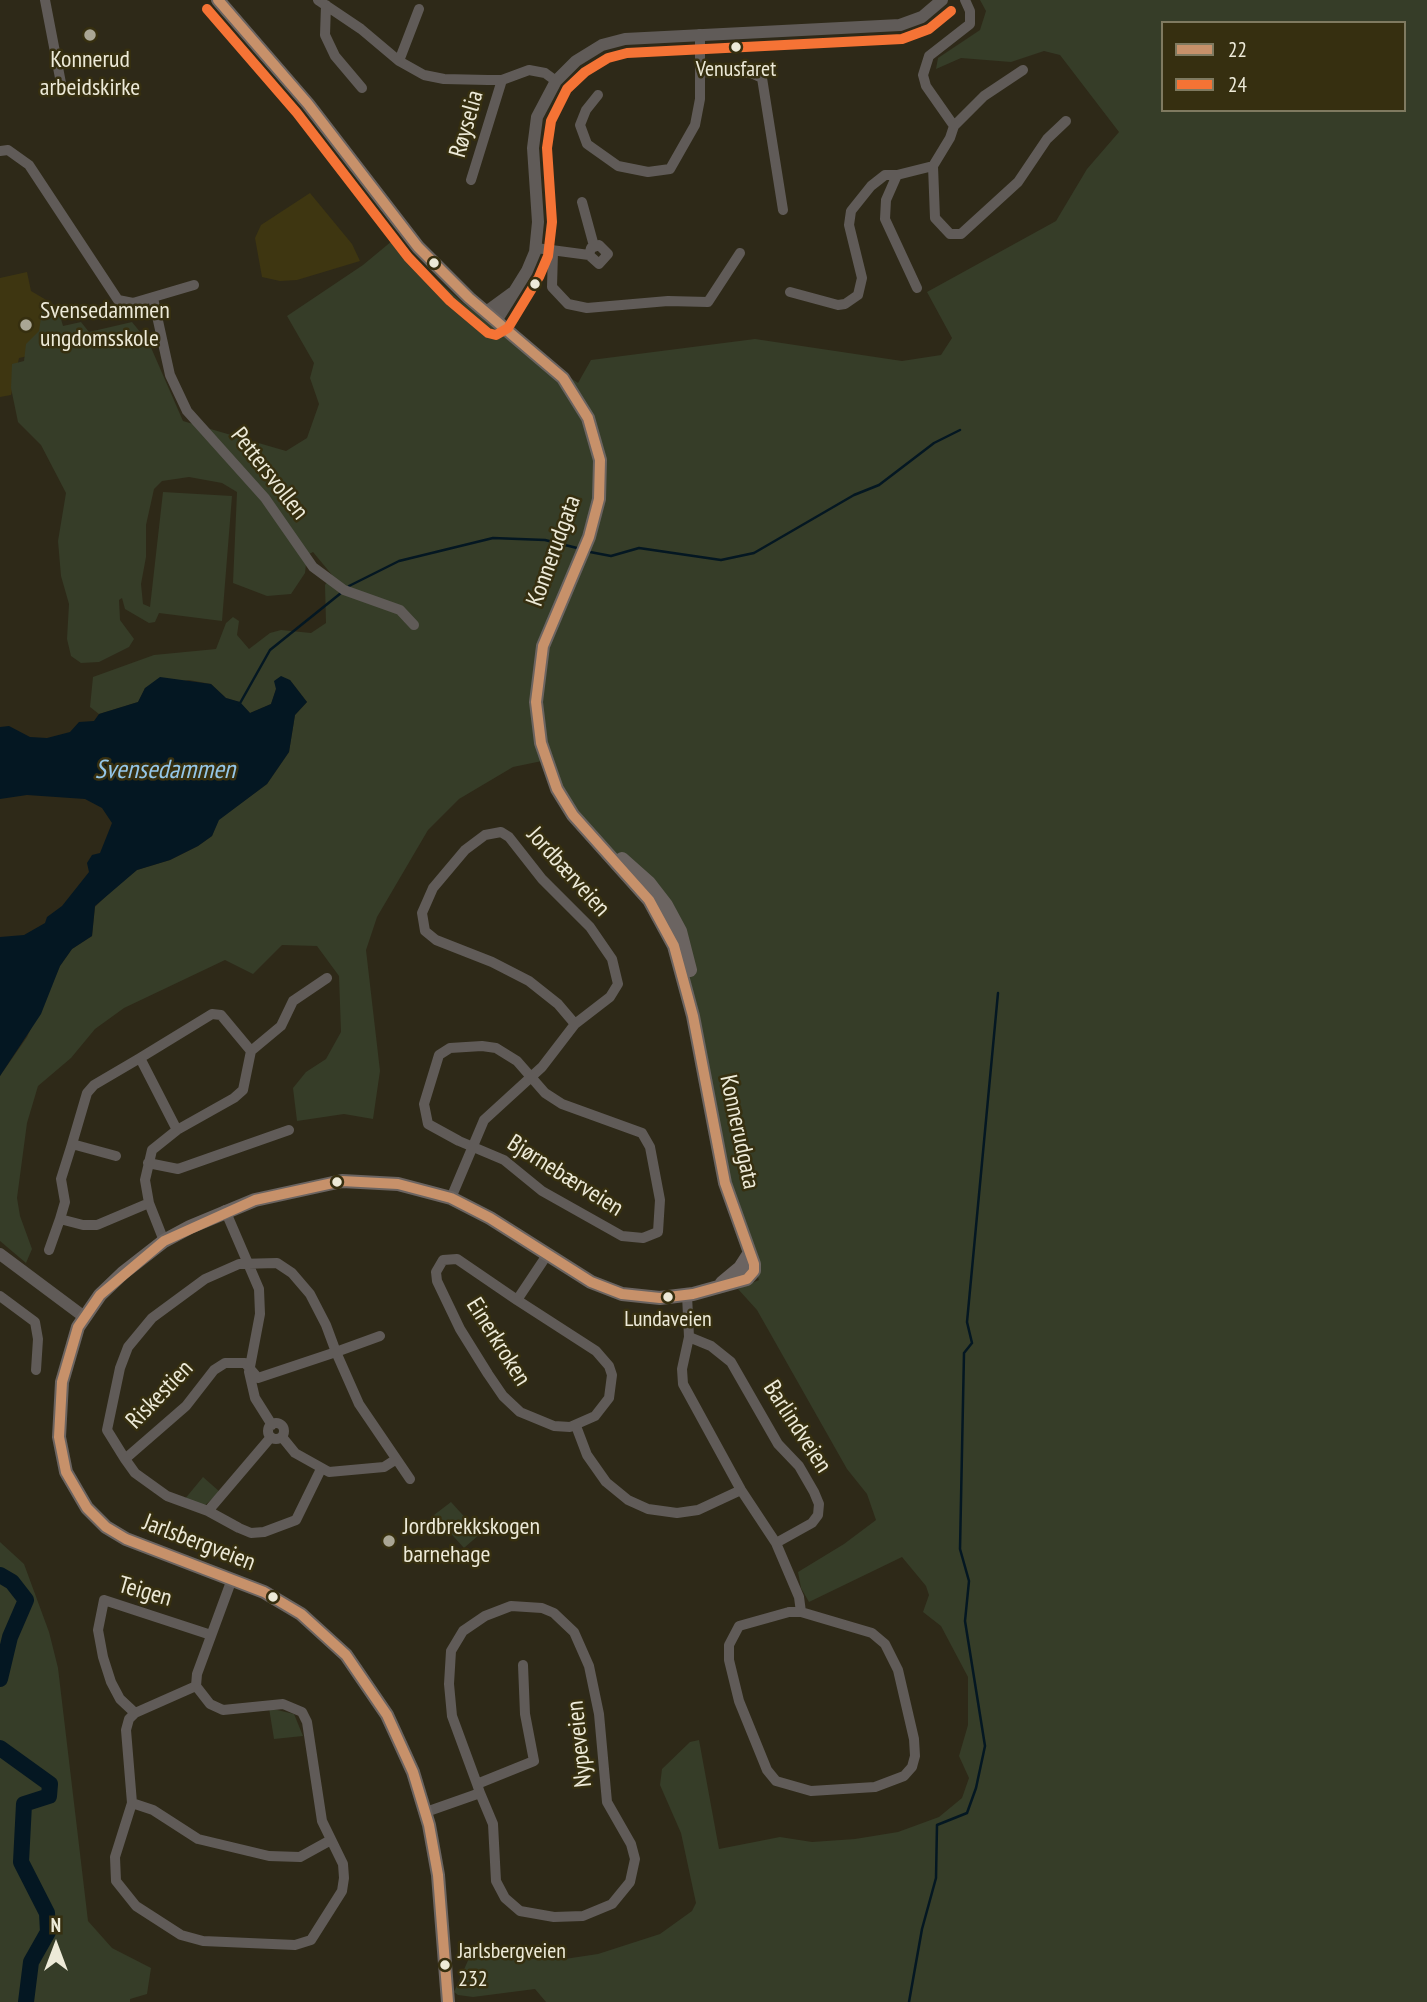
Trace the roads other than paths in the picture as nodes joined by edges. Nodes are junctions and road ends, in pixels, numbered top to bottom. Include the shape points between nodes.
1 (45, 0) edge
2 (207, 0) edge
3 (218, 0) edge
4 (942, 0) edge
5 (965, 0) edge
6 (322, 2) edge
7 (419, 9) dead end
8 (700, 34) junction
9 (258, 47) junction
10 (399, 61) junction
11 (1023, 70) dead end
12 (701, 72) junction
13 (502, 80) junction
14 (556, 81) junction
15 (61, 83) dead end
16 (362, 88) dead end
17 (598, 95) dead end
18 (1066, 121) dead end
19 (954, 126) junction
20 (0, 151) edge
21 (933, 166) junction
22 (897, 174) junction
23 (471, 180) dead end
24 (582, 202) dead end
25 (783, 211) dead end
26 (536, 248) junction
27 (553, 252) junction
28 (740, 253) dead end
29 (194, 285) dead end
30 (917, 288) dead end
31 (790, 292) dead end
32 (153, 298) junction
33 (491, 317) junction
34 (414, 625) dead end
35 (327, 978) dead end
36 (575, 1024) junction
37 (251, 1051) junction
38 (140, 1058) junction
39 (530, 1077) junction
40 (177, 1130) junction
41 (289, 1130) dead end
42 (72, 1144) junction
43 (473, 1146) junction
44 (116, 1156) dead end
45 (148, 1163) junction
46 (451, 1198) junction
47 (149, 1203) junction
48 (225, 1210) junction
49 (60, 1219) junction
50 (164, 1241) junction
51 (49, 1250) dead end
52 (0, 1254) edge
53 (547, 1255) junction
54 (248, 1263) junction
55 (719, 1286) joint
56 (687, 1295) junction
57 (0, 1296) edge
58 (517, 1300) junction
59 (83, 1316) junction
60 (380, 1336) dead end
61 (689, 1338) junction
62 (336, 1352) junction
63 (36, 1370) dead end
64 (249, 1372) junction
65 (576, 1426) junction
66 (277, 1437) junction
67 (125, 1459) junction
68 (395, 1460) junction
69 (321, 1469) junction
70 (410, 1479) dead end
71 (741, 1490) junction
72 (208, 1511) junction
73 (776, 1543) junction
74 (232, 1579) junction
75 (800, 1612) junction
76 (211, 1635) junction
77 (523, 1665) dead end
78 (197, 1686) junction
79 (135, 1713) junction
80 (478, 1788) junction
81 (132, 1803) junction
82 (426, 1812) junction
83 (329, 1841) junction
84 (448, 2002) edge

1 - 15 street
2 - 9 main road, Konnerudgata
3 - 9 main road, Konnerudgata
4 - 8 street via 922,17 882,27
5 - 19 street via 970,24 929,56 923,75
6 - 10 street
6 - 16 street via 325,35 335,56
7 - 10 street
8 - 12 street
8 - 14 street via 608,43 576,61
9 - 33 main road, Konnerudgata via 418,247
10 - 13 street via 424,75 444,79
11 - 19 street via 984,96
12 - 17 street via 695,125 670,169 648,172 618,166 583,139 582,120
12 - 25 street via 751,73 762,78
13 - 14 street via 529,70
13 - 23 street, Røyselia
14 - 26 street via 534,128
18 - 21 street via 1047,139 1018,182 961,234 950,234 935,218
19 - 21 street
20 - 32 street via 16,154 29,165 115,297 127,303
21 - 22 street
22 - 30 street via 886,200 885,219
22 - 31 street via 885,175 871,186 851,211 849,225 862,278 858,295 838,304
24 - 27 street via 591,250
26 - 27 street
26 - 33 street via 527,271
27 - 28 street via 552,287 568,304 587,308 708,302
29 - 32 street
32 - 34 street, Pettersvollen via 170,375 187,411 265,498 313,567 344,590 400,610
33 - 55 main road, Konnerudgata via 563,378 588,418 596,443 599,499 538,673 541,743 557,789 573,814 649,900 678,957 725,1183 749,1254
35 - 37 street via 293,1001 281,1026
36 - 36 street, Jordbærveien via 529,981 436,940 425,930 422,913 433,888 465,850 485,835 501,832 509,837 542,879 590,927 612,959 616,990
36 - 39 street
37 - 38 street via 221,1015 212,1014
37 - 40 street via 243,1090
38 - 40 street
38 - 42 street via 87,1093
39 - 43 street via 484,1121
39 - 43 street via 517,1061 496,1048 457,1047 439,1055 426,1093 426,1117 440,1133
39 - 43 street, Bjørnebærveien via 562,1104 629,1127 648,1140 660,1200 658,1232 643,1238 622,1236 542,1191 504,1160
40 - 45 street via 152,1150
41 - 45 street via 178,1169
42 - 44 street
42 - 49 street via 61,1180 65,1202
43 - 46 street
45 - 47 street
46 - 48 main road, Jarlsbergveien via 398,1184 350,1181
46 - 53 main road, Jarlsbergveien
47 - 49 street via 97,1225
47 - 50 street
48 - 50 main road, Jarlsbergveien
48 - 54 street
49 - 51 street
50 - 59 main road, Jarlsbergveien via 109,1285
52 - 59 street
53 - 56 main road, Jarlsbergveien via 591,1282 622,1294
53 - 58 street, Einerkroken
54 - 62 street via 277,1263 300,1281 321,1312
54 - 64 street via 261,1300
54 - 67 street via 190,1287 133,1338 120,1368 107,1430
55 - 56 main road, Jarlsbergveien
56 - 61 street
57 - 63 street via 35,1322
58 - 65 street, Einerkroken via 596,1351 609,1366 609,1398 595,1416
58 - 65 street, Einerkroken via 457,1259 438,1265 438,1281 460,1329 503,1396 534,1419 554,1426
59 - 74 main road, Jarlsbergveien via 65,1364 59,1413 60,1450 76,1493 93,1516 115,1533
60 - 62 street, Riskestien
61 - 71 street via 683,1384
61 - 73 street, Barlindveien via 711,1346 731,1362 778,1444 799,1466 814,1492 818,1516
62 - 64 street, Riskestien via 268,1376 257,1378
62 - 68 street via 359,1404
64 - 66 street via 255,1398 272,1425 282,1425
64 - 67 street, Riskestien via 240,1362 214,1370 186,1406
65 - 71 street via 587,1455 606,1482 648,1509 698,1510
66 - 69 street
66 - 72 street
67 - 72 street, Riskestien via 135,1473 167,1496
68 - 69 street via 384,1467 356,1471
68 - 70 street
69 - 72 street, Riskestien via 296,1520 264,1532 251,1533
71 - 73 street
73 - 75 street via 799,1597
74 - 76 street
74 - 82 main road, Jarlsbergveien via 291,1607 346,1654 387,1716
75 - 75 street via 746,1622 729,1645 739,1701 768,1770 776,1781 811,1791 875,1787 904,1776 912,1767 914,1739 893,1656 872,1633
76 - 78 street
76 - 79 street, Teigen via 104,1600 98,1630 103,1657 120,1699
77 - 80 street, Nypeveien via 525,1714 534,1761
78 - 79 street
78 - 83 street via 210,1704 223,1710 283,1704 302,1713
79 - 81 street via 126,1730
80 - 80 street, Nypeveien via 452,1716 451,1651 463,1631 485,1616 512,1606 542,1608 574,1632 589,1666 599,1714 607,1802 635,1859 630,1882 611,1904 583,1916 520,1911 505,1898 496,1881 493,1824
80 - 82 street, Nypeveien
81 - 83 street via 153,1810 198,1839 269,1856 300,1857
81 - 83 street via 115,1857 117,1881 135,1906 181,1936 203,1941 295,1945 311,1940 342,1891 343,1864
82 - 84 main road, Jarlsbergveien via 438,1875

